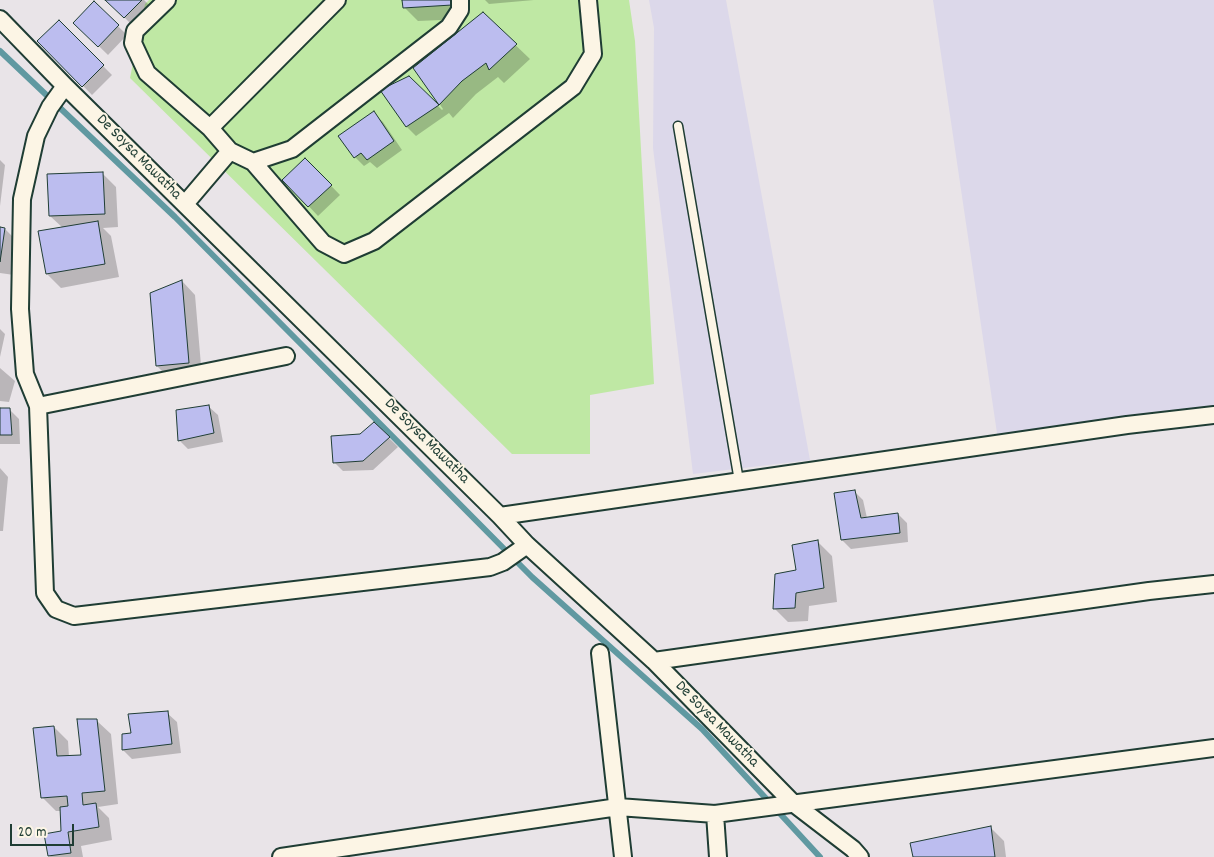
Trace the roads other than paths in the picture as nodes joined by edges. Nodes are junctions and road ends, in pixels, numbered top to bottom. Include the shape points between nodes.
1 (167, 0) edge
2 (336, 0) edge
3 (460, 0) edge
4 (588, 0) edge
5 (0, 19) edge
6 (58, 96) junction
7 (678, 126) dead end
8 (210, 128) junction
9 (230, 151) junction
10 (253, 162) junction
11 (185, 204) junction
12 (286, 356) dead end
13 (38, 406) junction
14 (1214, 415) edge
15 (739, 481) junction
16 (500, 516) junction
17 (522, 548) junction
18 (1214, 584) edge
19 (600, 653) dead end
20 (654, 661) junction
21 (1214, 748) edge
22 (786, 804) junction
23 (618, 807) junction
24 (714, 814) junction
25 (281, 857) edge
26 (624, 857) edge
27 (718, 857) edge
28 (860, 857) edge

1 - 8 street via 135,31 133,43 147,73
2 - 8 street
3 - 10 street via 460,10 449,28 292,149
4 - 10 street via 593,54 573,87 374,241 344,254 323,243
5 - 6 street, De Soysa Mawatha
6 - 11 street, De Soysa Mawatha
6 - 13 street via 36,136 22,199 20,309 25,374
7 - 15 lane
8 - 9 street
9 - 10 street
9 - 11 street
11 - 16 street, De Soysa Mawatha
12 - 13 street
13 - 17 street via 45,593 56,609 74,616 490,567
14 - 15 street via 1128,424
15 - 16 street
16 - 17 street, De Soysa Mawatha
17 - 20 street, De Soysa Mawatha
18 - 20 street
19 - 23 street
20 - 22 street, De Soysa Mawatha
21 - 22 street
22 - 24 street
22 - 28 street, De Soysa Mawatha
23 - 24 street
23 - 25 street
23 - 26 street
24 - 27 street

